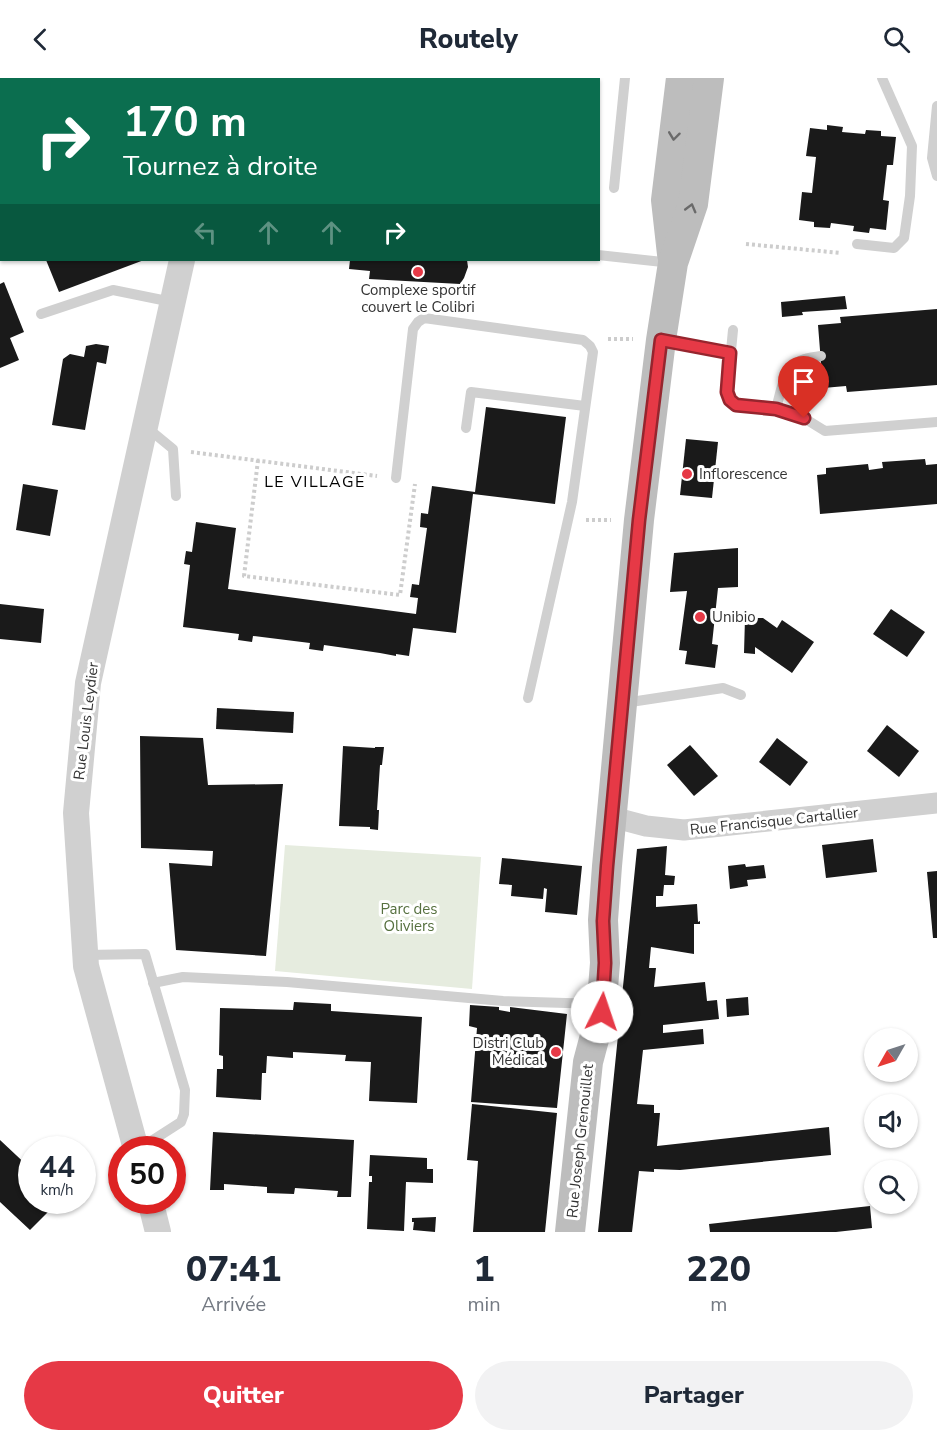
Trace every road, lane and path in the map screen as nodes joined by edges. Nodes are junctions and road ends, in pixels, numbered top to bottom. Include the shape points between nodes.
1 (625, 78) edge
2 (681, 78) edge
3 (709, 78) edge
4 (882, 78) edge
5 (937, 105) edge
6 (937, 176) edge
7 (614, 188) dead end
8 (746, 244) dead end
9 (857, 244) joint
10 (600, 255) edge
11 (182, 261) edge
12 (673, 263) junction
13 (172, 302) junction
14 (41, 314) dead end
15 (733, 330) dead end
16 (661, 340) junction
17 (590, 346) junction
18 (730, 353) junction
19 (820, 356) dead end
20 (585, 406) junction
21 (776, 409) junction
22 (937, 422) edge
23 (145, 426) junction
24 (466, 428) dead end
25 (173, 449) junction
26 (258, 460) junction
27 (396, 478) junction
28 (176, 496) dead end
29 (568, 519) junction
30 (639, 520) junction
31 (741, 695) dead end
32 (528, 698) dead end
33 (622, 704) junction
34 (937, 804) edge
35 (612, 818) junction
36 (85, 955) junction
37 (153, 983) junction
38 (602, 1004) junction
39 (133, 1136) edge
40 (158, 1136) edge
41 (154, 1214) edge
42 (158, 1232) edge
43 (570, 1232) edge

1 - 7 lane
2 -> 12 main road, Rue Joseph Grenouillet via 666,200
12 -> 3 main road, Rue Joseph Grenouillet via 693,204
4 - 9 lane via 912,146 904,238 894,248
5 - 6 lane via 932,158
8 - 9 path via 842,253
10 - 12 lane
11 - 13 street, Rue Louis Leydier
12 - 16 main road, Rue Joseph Grenouillet
13 - 14 lane via 113,290
13 - 23 street, Rue Louis Leydier
15 - 18 lane
16 - 17 path via 609,339
16 - 18 lane
16 - 30 main road, Rue Joseph Grenouillet
17 - 20 lane via 593,352
17 - 27 lane via 584,340 424,318 418,322 413,329
18 - 21 lane via 730,400 736,405
19 - 21 lane via 803,359 790,367
20 - 24 lane via 471,392
20 - 29 lane
21 - 22 lane via 825,430
23 - 25 lane
23 - 36 street, Rue Louis Leydier via 88,683 76,813
25 - 26 path
25 - 28 lane
26 - 27 path
26 - 27 path via 244,576 400,595 415,482
29 - 30 path
29 - 32 lane
30 - 33 main road, Rue Joseph Grenouillet
31 - 33 lane via 723,688
33 - 35 main road, Rue Joseph Grenouillet
34 - 35 street, Rue Francisque Cartallier via 684,830
35 - 38 main road, Rue Joseph Grenouillet via 603,921
36 - 37 lane via 145,954
36 - 39 street, Rue Louis Leydier
37 - 38 lane via 183,977 503,1001
37 - 40 lane via 184,1090 181,1122
38 - 43 main road, Rue Joseph Grenouillet via 588,1062
41 - 42 street

